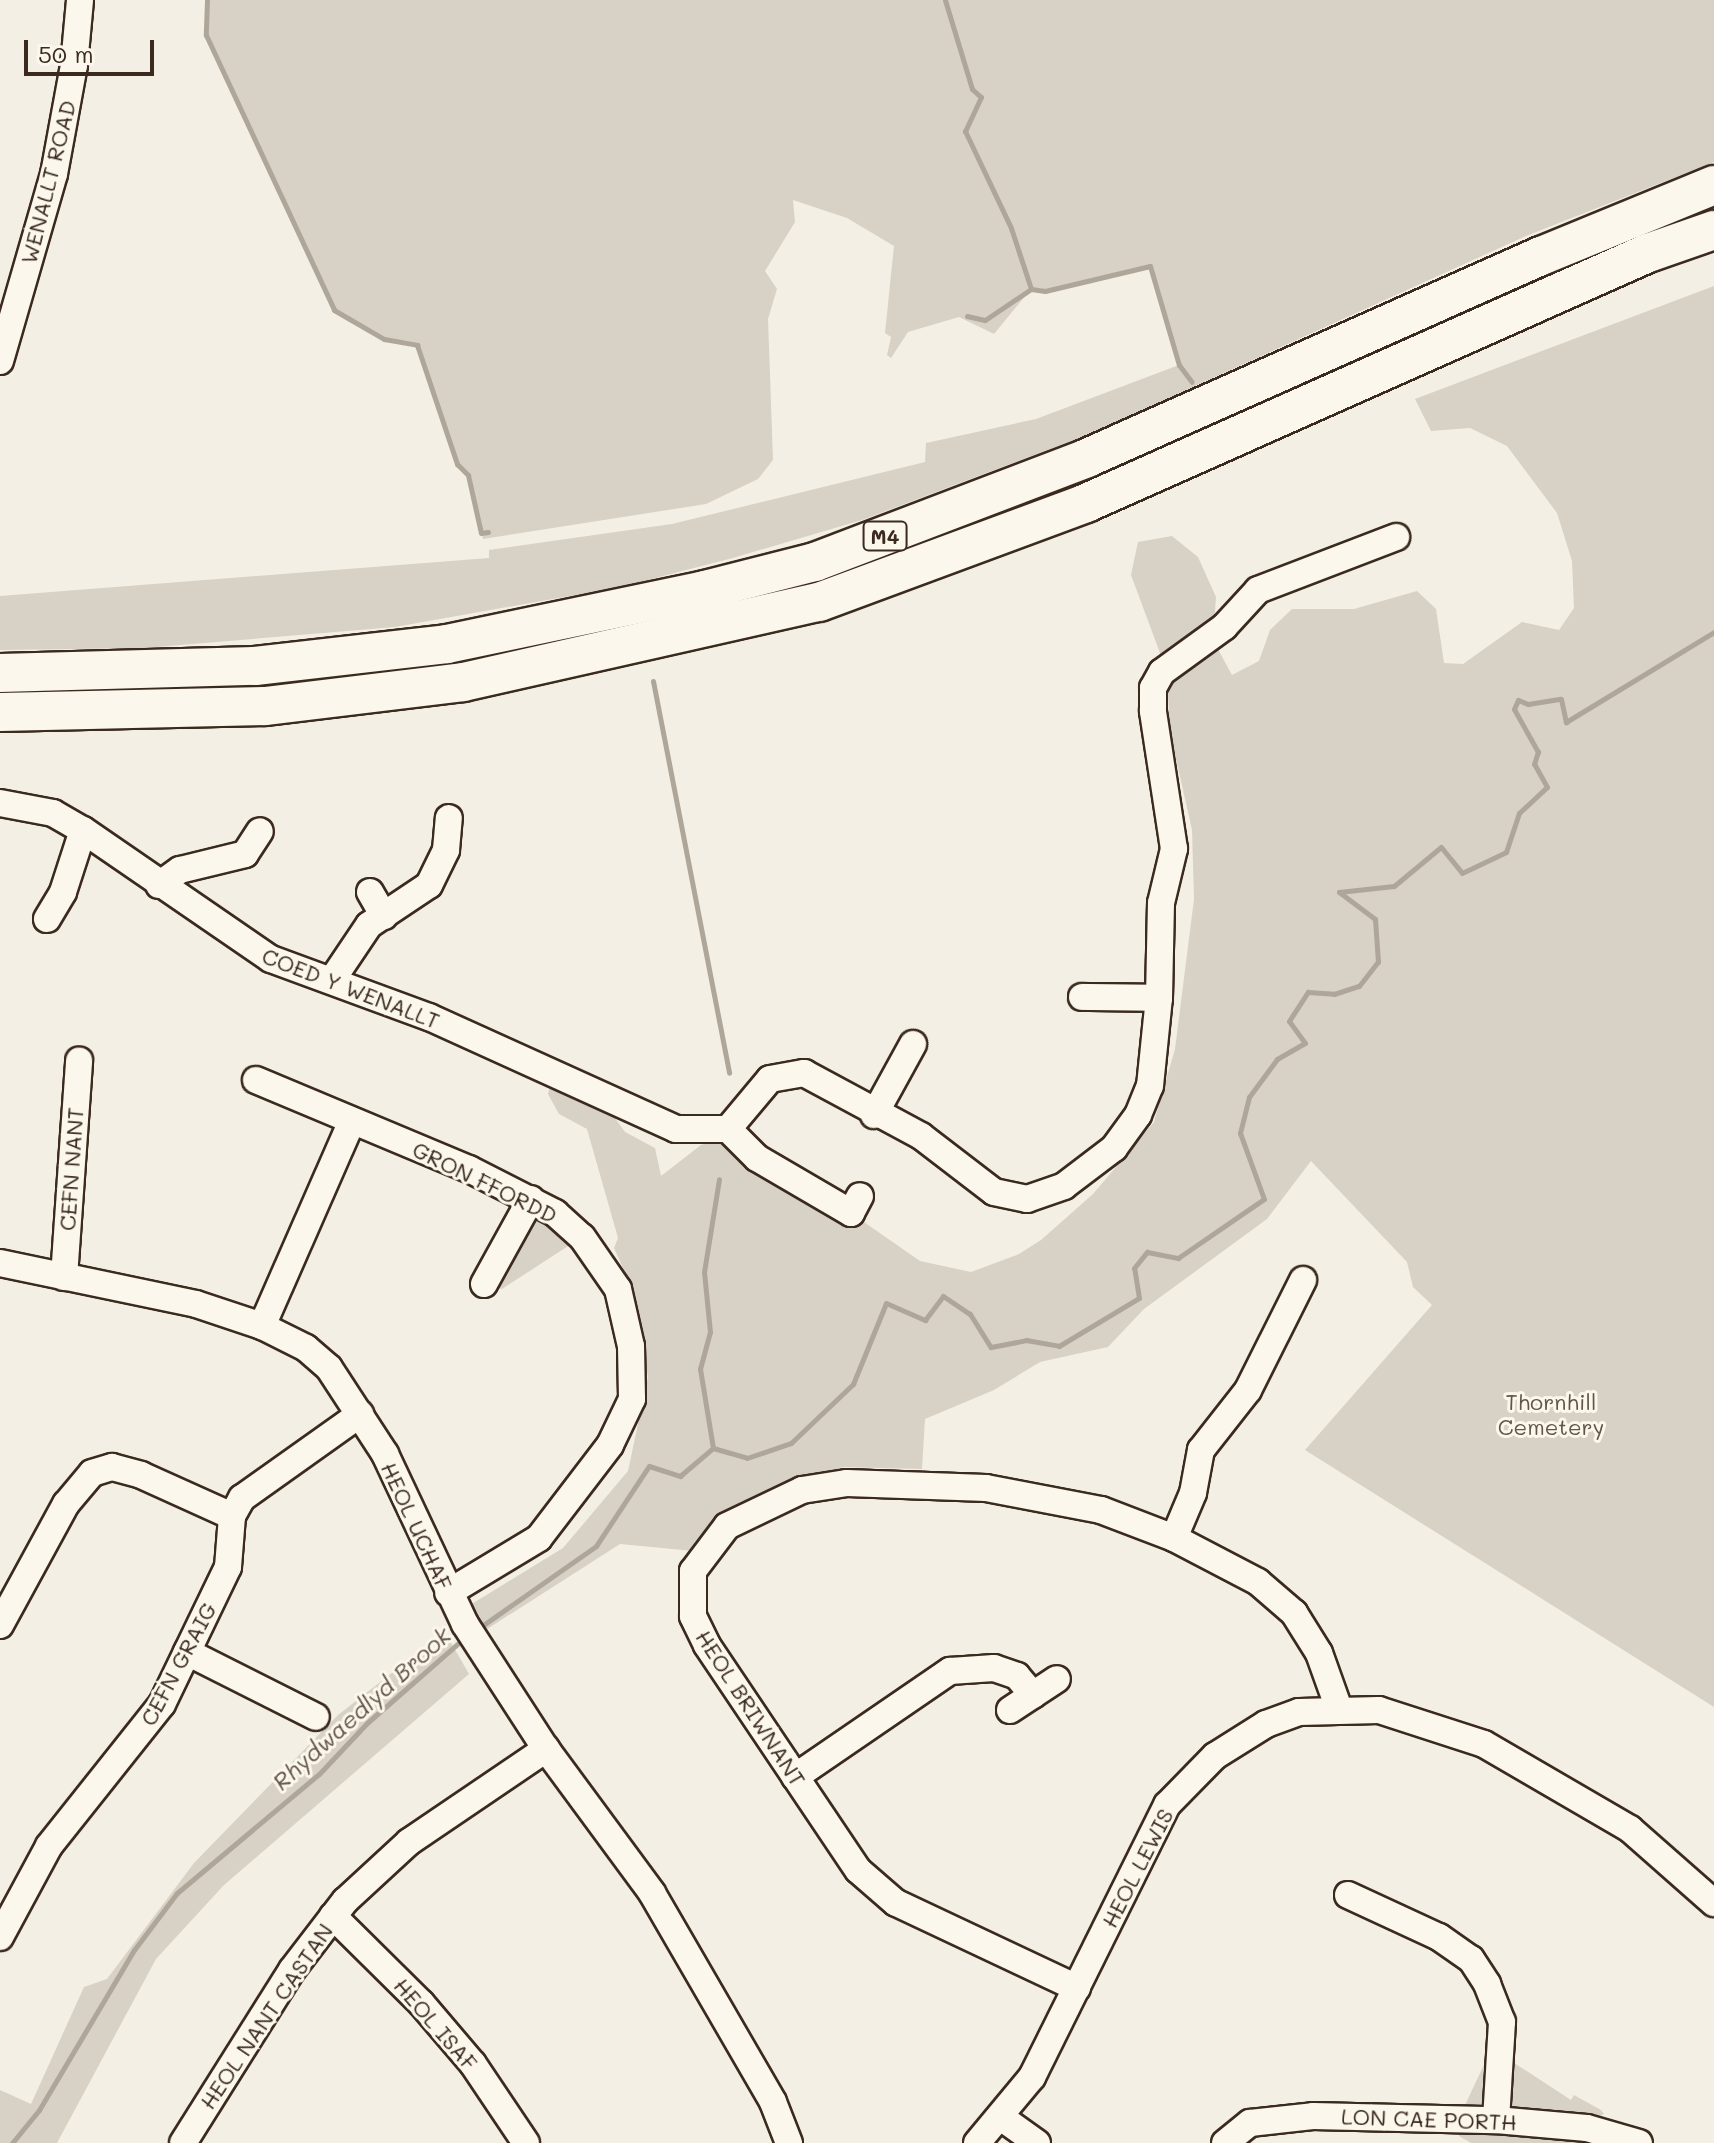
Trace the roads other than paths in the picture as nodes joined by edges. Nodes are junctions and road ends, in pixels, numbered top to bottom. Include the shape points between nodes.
1 (80, 0) edge
2 (1714, 185) edge
3 (1714, 230) edge
4 (0, 361) edge
5 (1396, 537) dead end
6 (0, 673) edge
7 (0, 712) edge
8 (0, 803) edge
9 (449, 818) dead end
10 (83, 830) junction
11 (260, 831) dead end
12 (159, 885) junction
13 (370, 892) dead end
14 (384, 916) junction
15 (47, 919) dead end
16 (332, 980) junction
17 (1082, 997) dead end
18 (1159, 998) junction
19 (913, 1044) dead end
20 (79, 1061) dead end
21 (256, 1080) dead end
22 (874, 1115) junction
23 (352, 1121) junction
24 (728, 1129) junction
25 (860, 1196) dead end
26 (531, 1199) junction
27 (0, 1263) edge
28 (64, 1277) junction
29 (1303, 1280) dead end
30 (484, 1284) dead end
31 (262, 1326) junction
32 (360, 1414) junction
33 (232, 1516) junction
34 (1174, 1538) junction
35 (448, 1593) junction
36 (0, 1625) edge
37 (187, 1652) junction
38 (1057, 1679) dead end
39 (1033, 1695) junction
40 (1339, 1709) junction
41 (1010, 1710) dead end
42 (316, 1717) dead end
43 (546, 1749) junction
44 (795, 1777) junction
45 (1348, 1895) dead end
46 (1714, 1903) edge
47 (333, 1916) junction
48 (0, 1937) edge
49 (1077, 1988) junction
50 (1002, 2118) junction
51 (1496, 2120) junction
52 (183, 2143) edge
53 (526, 2143) edge
54 (789, 2143) edge
55 (977, 2143) edge
56 (1037, 2143) edge
57 (1225, 2143) edge
58 (1639, 2143) edge

1 - 4 street, WENALLT ROAD via 60,147
2 - 6 highway, M4 via 1087,458 815,562 690,594 447,644 255,666
3 - 7 highway, M4 via 1648,253 1071,509 819,602 449,684 265,706
5 - 18 street via 1258,590 1224,627 1162,672 1153,688 1174,849 1161,903
8 - 10 street, COED Y WENALLT via 53,813
9 - 14 street via 440,869 429,885
10 - 12 street, COED Y WENALLT
10 - 15 street via 63,892
11 - 12 street via 245,854 180,870
12 - 16 street, COED Y WENALLT via 249,948
13 - 14 street
14 - 16 street via 356,940
16 - 24 street, COED Y WENALLT via 429,1017 676,1129
17 - 18 street
18 - 22 street via 1154,1066 1138,1115 1114,1148 1050,1193 1027,1199 994,1192 921,1136
19 - 22 street
20 - 28 street, CEFN NANT
21 - 23 street, GRON FFORDD
22 - 24 street via 814,1077 791,1071 770,1079
23 - 26 street, GRON FFORDD
23 - 31 street
24 - 25 street via 757,1158 851,1213
26 - 30 street
26 - 35 street, GRON FFORDD via 582,1237 618,1289 631,1346 632,1399 610,1445 539,1538
27 - 28 street, HEOL UCHAF
28 - 31 street, HEOL UCHAF via 196,1304
29 - 34 street via 1248,1390 1201,1450 1193,1493
31 - 32 street, HEOL UCHAF via 306,1348 329,1368
32 - 33 street via 267,1477 242,1498
32 - 35 street, HEOL UCHAF via 385,1454
33 - 36 street via 141,1475 112,1467 92,1473 66,1504
33 - 37 street, CEFN GRAIG via 228,1567
34 - 40 street, HEOL BRIWNANT via 1258,1582 1294,1613 1319,1653
34 - 44 street, HEOL BRIWNANT via 1045,1496 916,1483 847,1483 802,1490 727,1526 693,1571 693,1616
35 - 43 street, HEOL UCHAF
37 - 42 street
37 - 48 street, CEFN GRAIG via 154,1715 49,1846
38 - 39 street
39 - 41 street
39 - 44 street via 1017,1676 994,1668 950,1671
40 - 46 street, HEOL LEWIS via 1379,1710 1497,1751 1630,1829
40 - 49 street, HEOL LEWIS via 1299,1712 1266,1724 1215,1756 1167,1805
43 - 47 street, HEOL NANT CASTAN via 409,1842
43 - 54 street, HEOL UCHAF via 652,1893 773,2102
44 - 49 street, HEOL BRIWNANT via 876,1888 896,1903
45 - 51 street via 1439,1937 1471,1959 1502,2022
47 - 52 street, HEOL NANT CASTAN
47 - 53 street, HEOL ISAF via 430,2013 473,2064
49 - 50 street, HEOL LEWIS via 1032,2077
50 - 55 street, HEOL LEWIS
50 - 56 street
51 - 57 street, LON CAE PORTH via 1270,2119 1250,2123
51 - 58 street, LON CAE PORTH via 1587,2128

